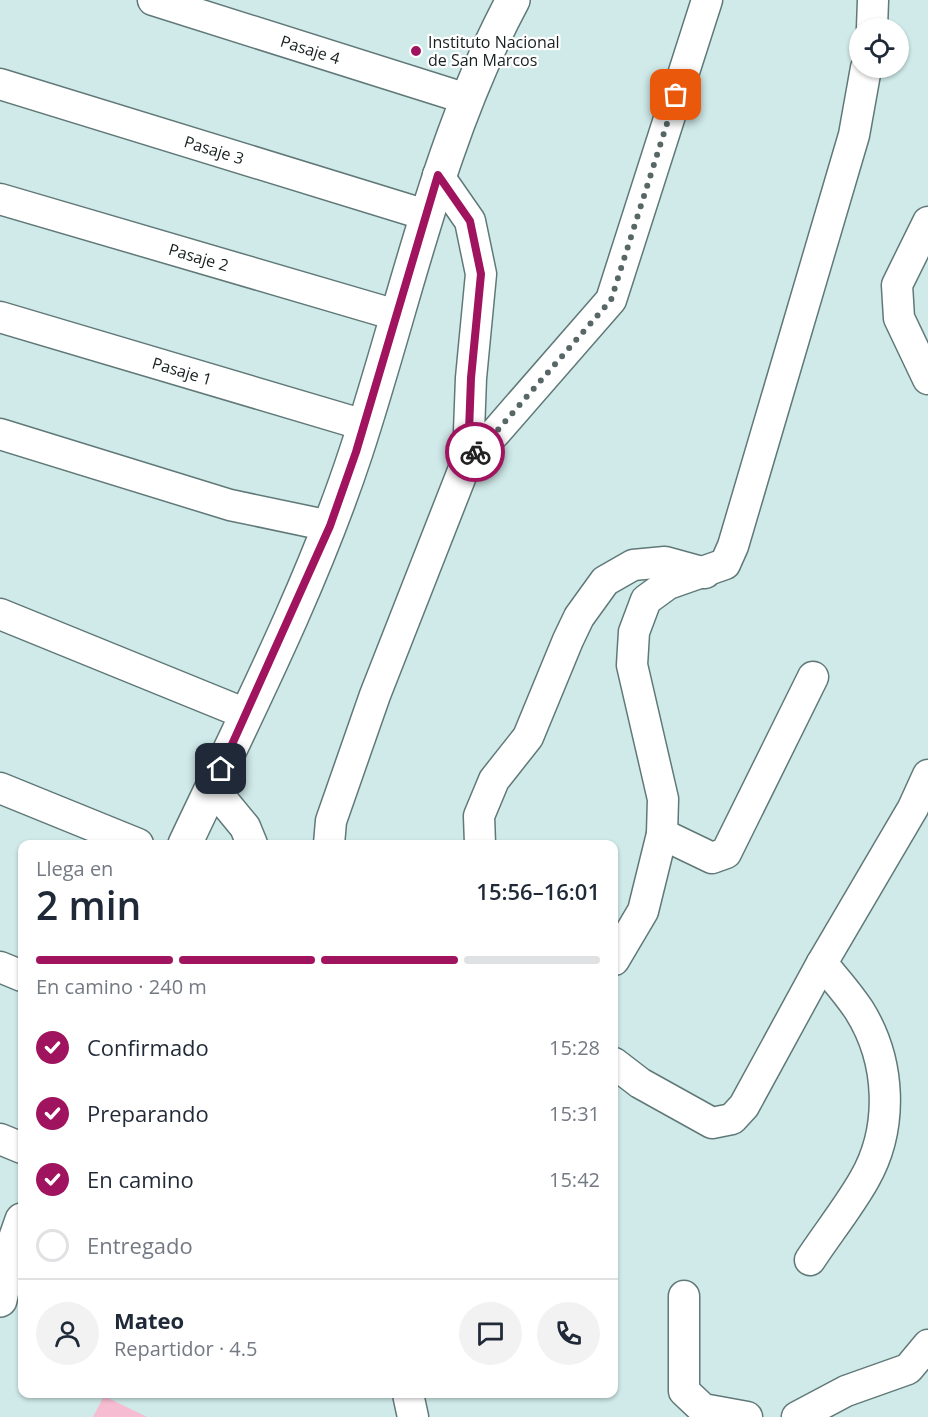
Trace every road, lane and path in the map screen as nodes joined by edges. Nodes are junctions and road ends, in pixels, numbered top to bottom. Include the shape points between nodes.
1 (153, 0) edge
2 (513, 0) edge
3 (707, 0) edge
4 (873, 0) edge
5 (872, 18) edge
6 (864, 78) edge
7 (0, 84) edge
8 (467, 99) junction
9 (438, 175) junction
10 (0, 199) edge
11 (426, 215) junction
12 (928, 222) edge
13 (396, 315) junction
14 (0, 317) edge
15 (928, 379) edge
16 (364, 425) junction
17 (0, 434) edge
18 (468, 458) junction
19 (330, 526) junction
20 (705, 573) junction
21 (0, 614) edge
22 (813, 677) dead end
23 (246, 714) junction
24 (928, 775) edge
25 (212, 787) junction
26 (0, 788) edge
27 (662, 834) junction
28 (128, 840) edge
29 (187, 840) edge
30 (250, 840) edge
31 (329, 840) edge
32 (480, 840) edge
33 (618, 953) edge
34 (822, 963) junction
35 (0, 967) edge
36 (18, 974) edge
37 (618, 1066) edge
38 (0, 1138) edge
39 (18, 1146) edge
40 (18, 1234) edge
41 (11, 1258) edge
42 (810, 1260) dead end
43 (684, 1296) dead end
44 (0, 1300) edge
45 (928, 1345) edge
46 (409, 1398) edge
47 (413, 1417) edge
48 (747, 1417) edge
49 (797, 1417) edge

1 - 8 street, Pasaje 4
2 - 8 street via 484,54
3 - 18 street via 611,300 496,432
4 - 5 street
6 - 20 street via 854,135 733,546 725,564
7 - 11 street, Pasaje 3
8 - 9 street
9 - 11 street
9 - 18 street via 470,221 481,274
10 - 13 street, Pasaje 2
11 - 13 street
12 - 15 street via 897,285 899,318
13 - 16 street
14 - 16 street, Pasaje 1
16 - 19 street
17 - 19 street via 230,505
18 - 31 street via 375,695 331,821
19 - 23 street
20 - 27 street via 668,584 646,600 634,632 632,665 663,799
20 - 32 street via 665,562 633,565 605,581 579,617 528,737 494,780 479,816
21 - 23 street
22 - 27 street via 726,853 712,858
23 - 25 street
24 - 34 street via 913,808
25 - 29 street
25 - 30 street via 245,827
26 - 28 street
27 - 33 street via 643,911
34 - 37 street via 744,1106 732,1119 712,1123 640,1083
34 - 42 street via 859,1010 878,1051 887,1099 881,1137 865,1179
35 - 36 street
38 - 39 street
40 - 41 street
41 - 44 street
43 - 48 street via 684,1391 703,1409
45 - 49 street via 908,1369 846,1390
46 - 47 street

